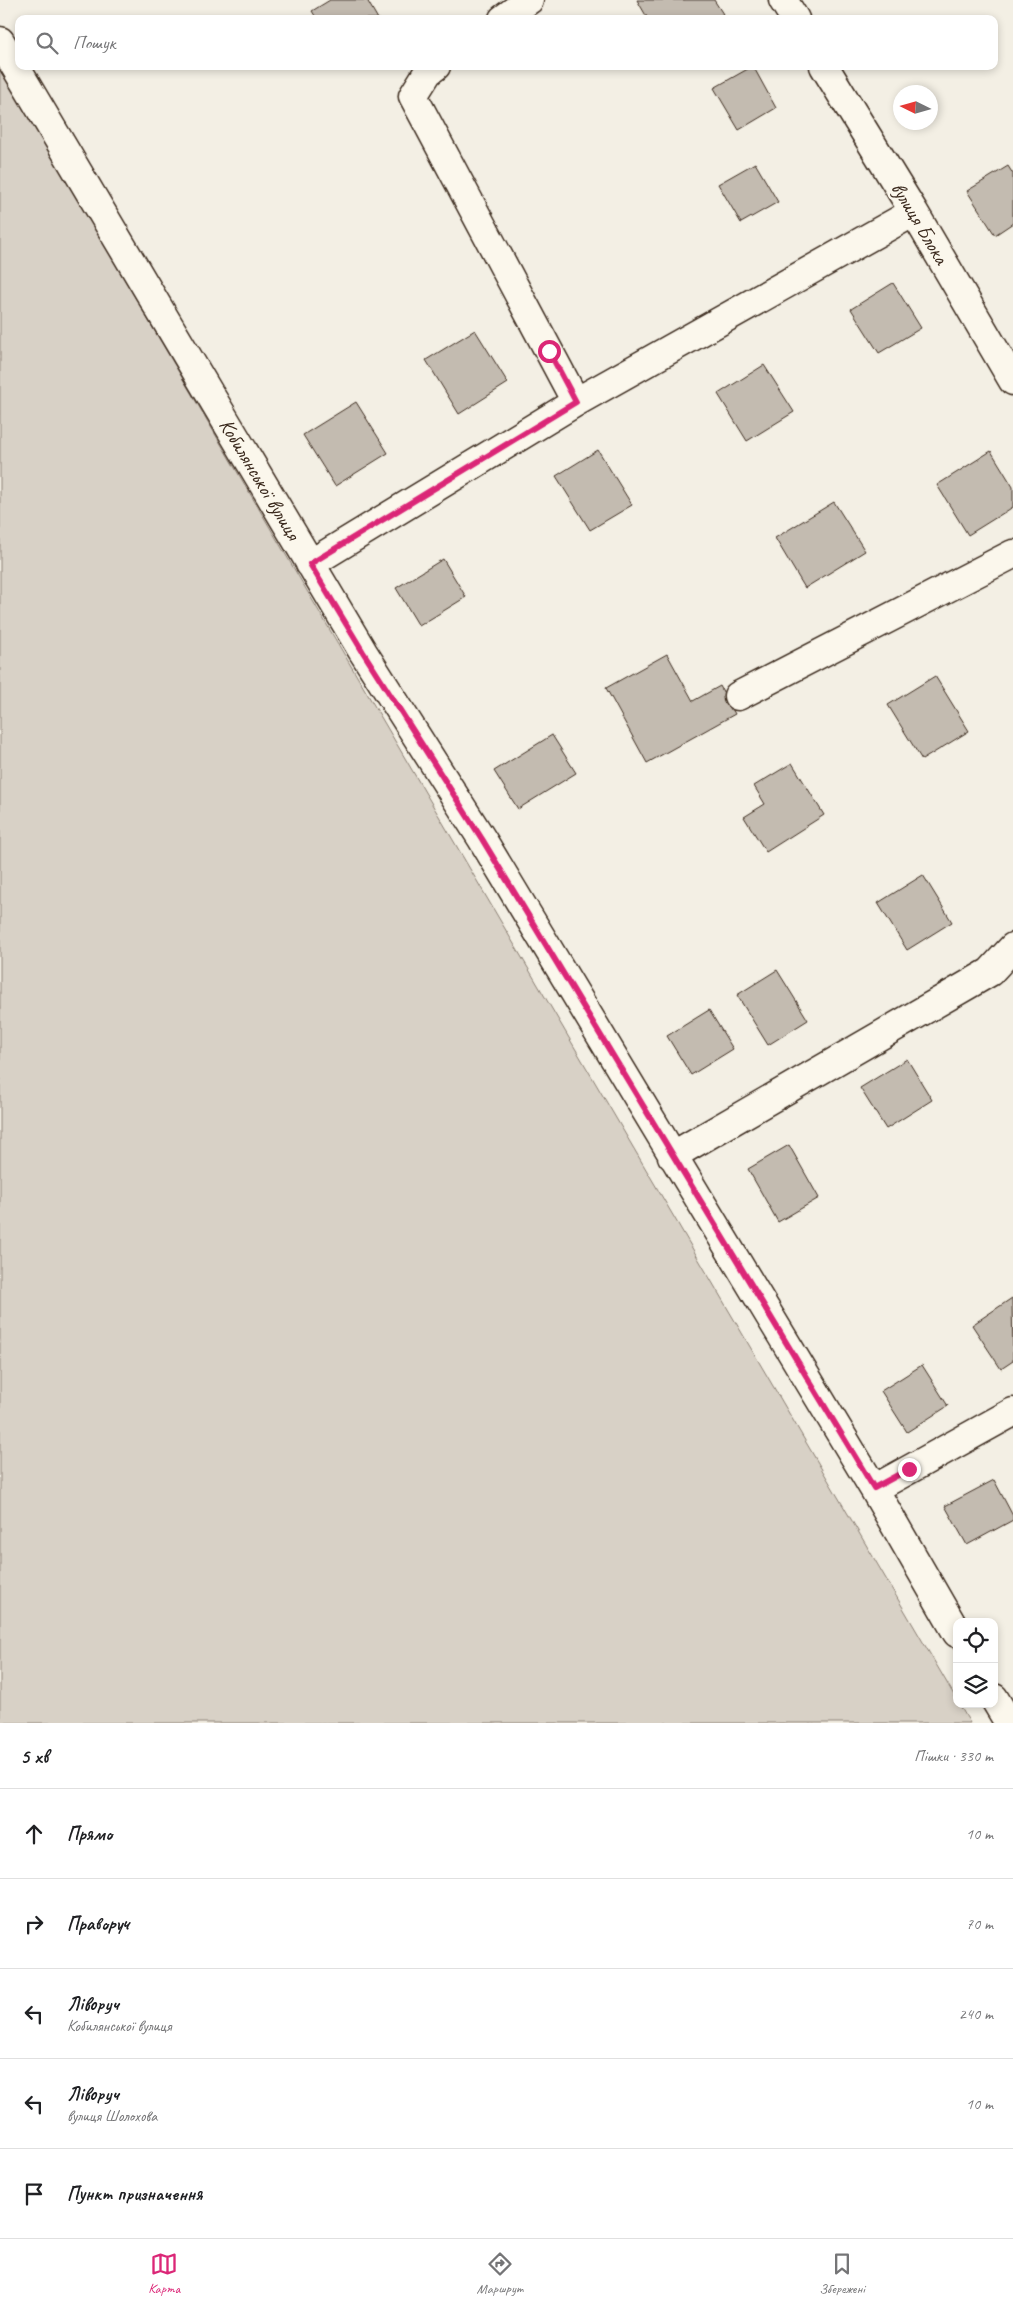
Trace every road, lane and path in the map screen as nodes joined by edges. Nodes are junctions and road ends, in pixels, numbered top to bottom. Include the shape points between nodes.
1 (529, 0) edge
2 (783, 0) edge
3 (508, 15) edge
4 (792, 15) edge
5 (0, 41) edge
6 (15, 66) edge
7 (17, 70) edge
8 (431, 70) edge
9 (826, 70) edge
10 (914, 212) junction
11 (1013, 381) edge
12 (576, 402) junction
13 (1013, 554) edge
14 (310, 564) junction
15 (738, 696) dead end
16 (1013, 947) edge
17 (672, 1156) junction
18 (1013, 1412) edge
19 (874, 1488) junction
20 (953, 1626) edge
21 (998, 1705) edge
22 (1009, 1723) edge

1 - 3 street
2 - 4 street
5 - 6 street, Кобилянської вулиця
7 - 14 street, Кобилянської вулиця
8 - 12 street via 413,96
9 - 10 street, вулиця Блока
10 - 11 street, вулиця Блока
10 - 12 street
12 - 14 street
13 - 15 street
14 - 17 street, Кобилянської вулиця via 482,839
16 - 17 street via 990,972
17 - 19 street, Кобилянської вулиця
18 - 19 street
19 - 20 street, Кобилянської вулиця
21 - 22 street

